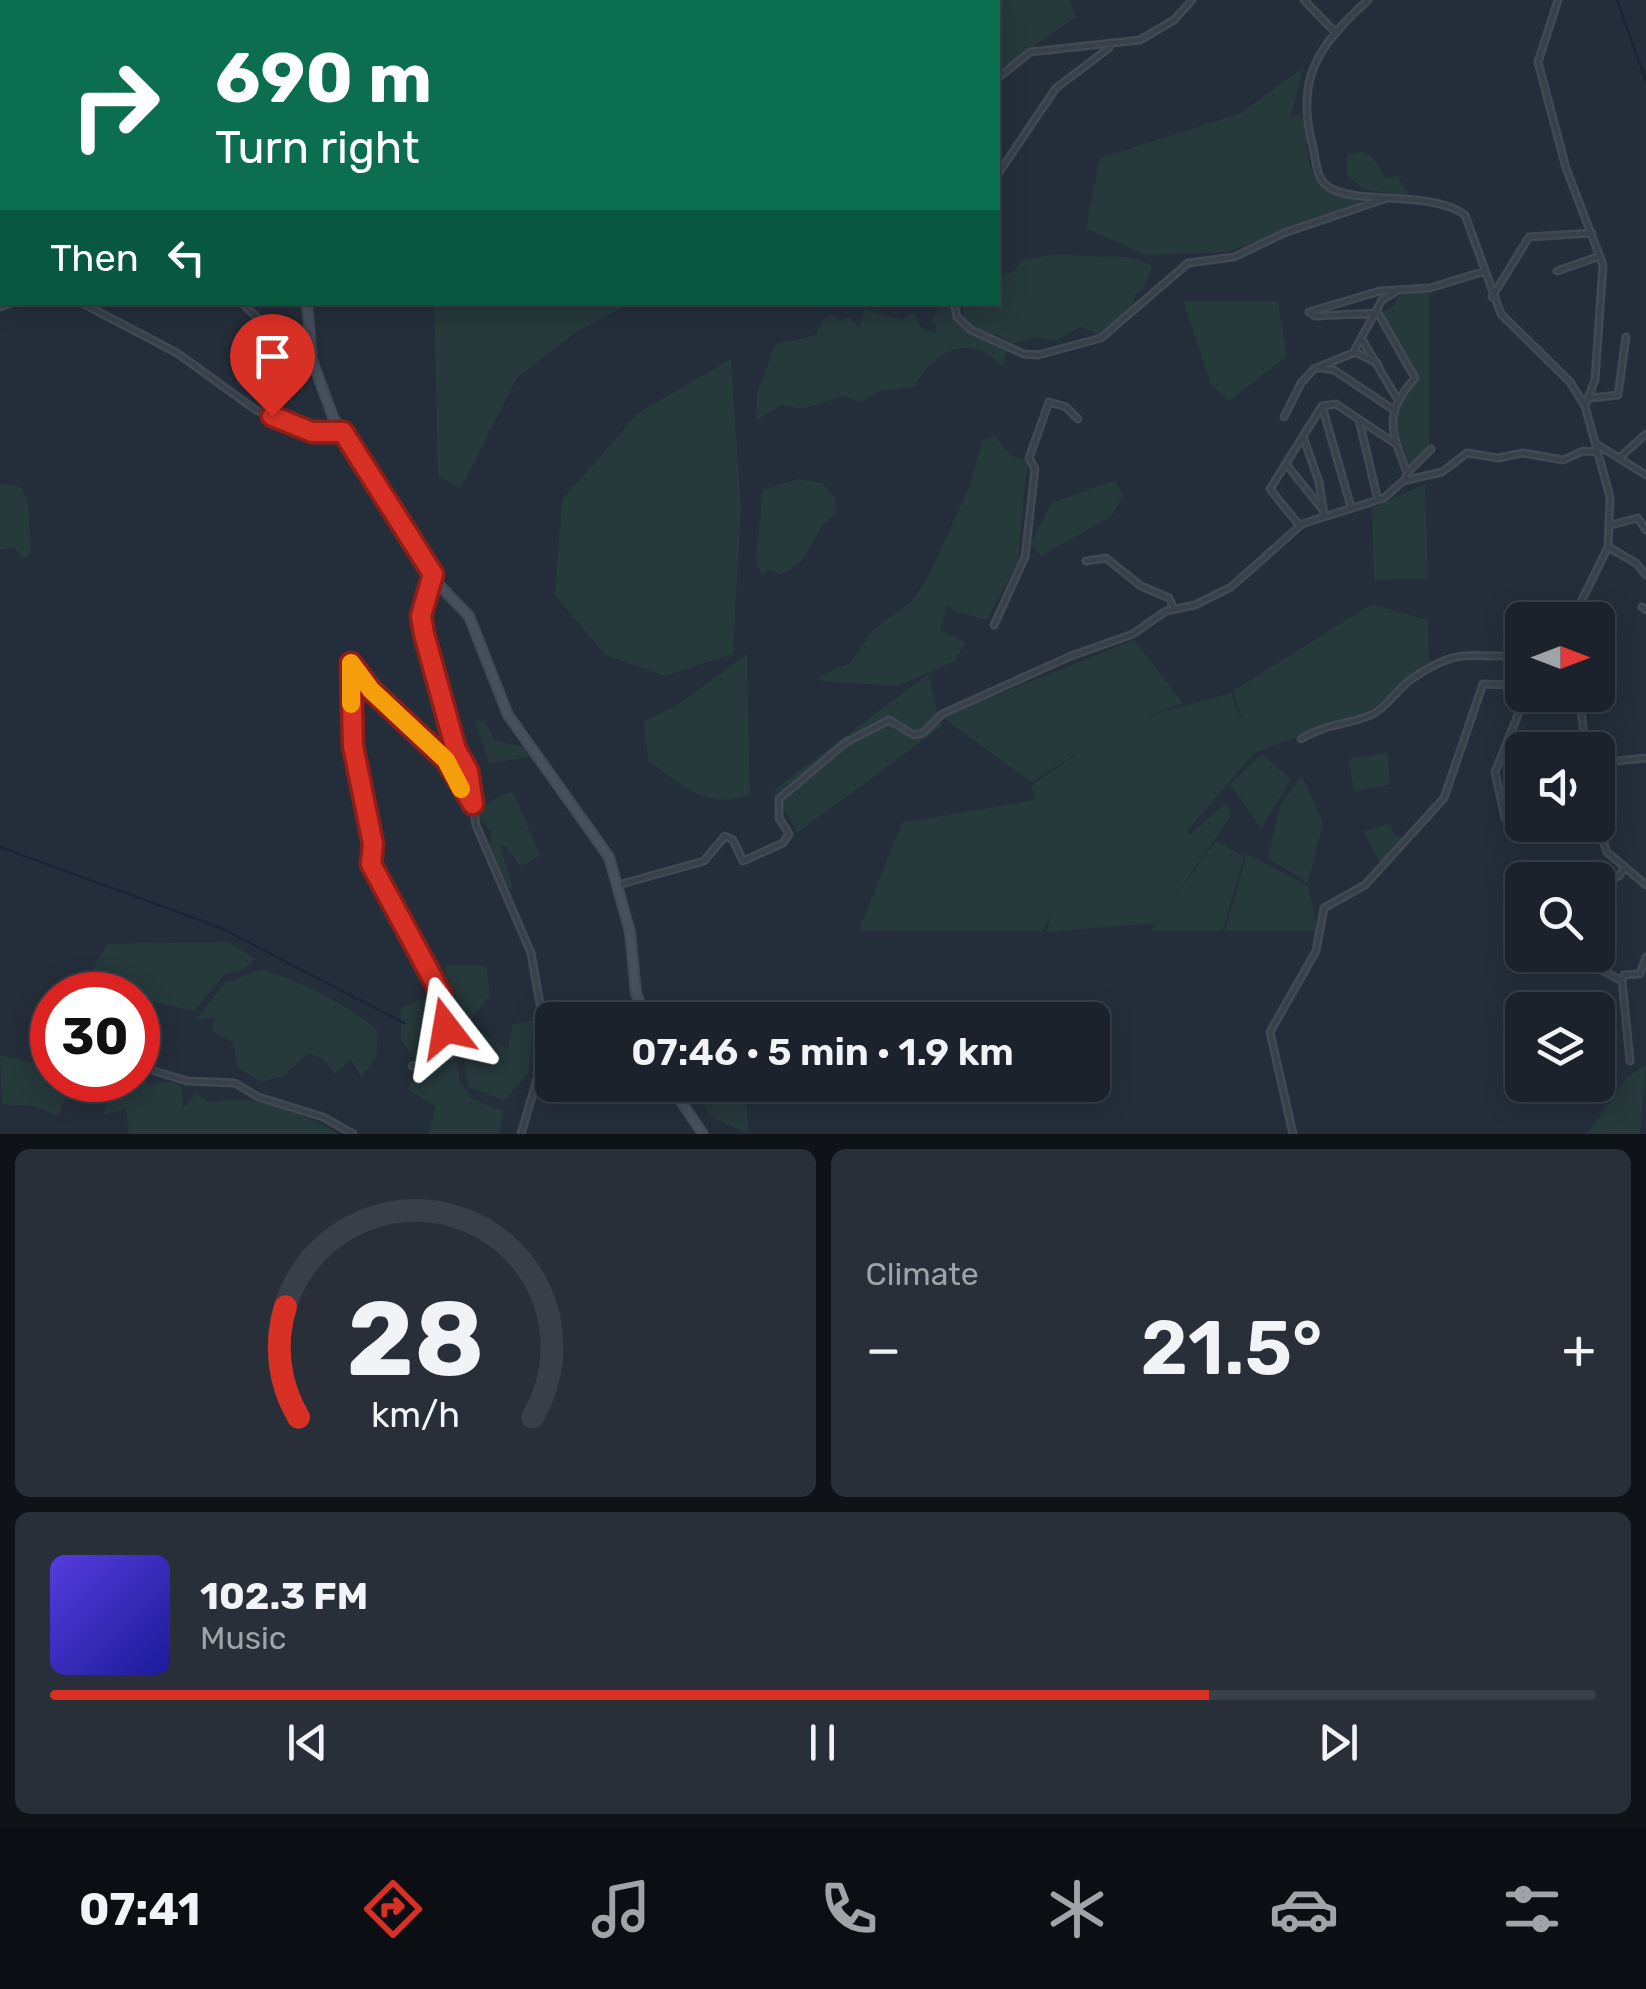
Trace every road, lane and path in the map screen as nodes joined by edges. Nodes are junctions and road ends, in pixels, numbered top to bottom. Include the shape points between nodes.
1 (1192, 0) edge
2 (1304, 0) edge
3 (1368, 0) edge
4 (1558, 0) edge
5 (1334, 31) junction
6 (1113, 46) junction
7 (1000, 76) edge
8 (1000, 171) edge
9 (1391, 197) junction
10 (1592, 233) junction
11 (1600, 256) junction
12 (1557, 270) dead end
13 (1484, 271) junction
14 (1399, 290) junction
15 (1492, 297) junction
16 (86, 305) edge
17 (244, 305) edge
18 (307, 305) edge
19 (955, 305) edge
20 (1378, 313) junction
21 (1626, 337) dead end
22 (1363, 340) junction
23 (310, 345) junction
24 (1354, 351) junction
25 (1377, 364) junction
26 (1320, 367) junction
27 (1591, 398) junction
28 (1397, 399) junction
29 (1322, 406) junction
30 (1585, 406) junction
31 (1394, 410) junction
32 (1284, 417) dead end
33 (1078, 419) dead end
34 (1359, 420) junction
35 (343, 432) junction
36 (1646, 434) edge
37 (1304, 440) dead end
38 (1595, 443) junction
39 (1396, 444) junction
40 (1431, 449) dead end
41 (1597, 452) junction
42 (1620, 458) junction
43 (1286, 464) junction
44 (1645, 473) edge
45 (1406, 476) junction
46 (1378, 500) junction
47 (1352, 508) junction
48 (1323, 513) junction
49 (1611, 525) junction
50 (1300, 526) junction
51 (1646, 530) edge
52 (1608, 546) junction
53 (1086, 561) dead end
54 (433, 574) junction
55 (1646, 575) edge
56 (1583, 602) edge
57 (1174, 609) junction
58 (994, 625) dead end
59 (1505, 656) edge
60 (1505, 685) edge
61 (1301, 739) dead end
62 (1505, 747) edge
63 (1646, 758) edge
64 (1615, 761) edge
65 (473, 804) junction
66 (1505, 818) dead end
67 (1603, 842) edge
68 (1625, 867) junction
69 (1615, 878) edge
70 (617, 885) junction
71 (1646, 886) edge
72 (1646, 956) edge
73 (1605, 972) edge
74 (1622, 981) junction
75 (640, 1002) edge
76 (1630, 1061) dead end
77 (412, 1066) dead end
78 (160, 1072) edge
79 (681, 1102) edge
80 (352, 1134) edge
81 (521, 1134) edge
82 (703, 1134) edge
83 (1294, 1134) edge

1 - 6 street via 1163,28
2 - 5 street
3 - 5 street
4 - 10 street via 1538,62 1566,168
5 - 9 street via 1304,100 1319,176 1333,189
6 - 7 street via 1030,52
6 - 8 street via 1056,88
9 - 13 street via 1450,206 1465,215
9 - 19 street via 1234,257 1188,263 1101,338 1038,354 971,330
10 - 11 street
10 - 15 street via 1528,237
11 - 12 street
11 - 27 street via 1603,288
13 - 14 street
13 - 15 street
14 - 20 street via 1382,300
14 - 20 street via 1309,312
15 - 30 street
16 - 35 street via 177,353 256,410 312,432
17 - 23 street via 278,338
18 - 23 street
20 - 22 street
20 - 28 street via 1415,378
21 - 27 street via 1618,395
22 - 24 street
22 - 25 street
23 - 35 street via 319,384
24 - 25 street
24 - 26 street
25 - 28 street
26 - 31 street
26 - 32 street via 1301,383
27 - 30 street
28 - 31 street
29 - 34 street via 1336,404
29 - 43 street
29 - 47 street
30 - 38 street
31 - 39 street
33 - 58 street via 1049,402 1028,458 1035,469 1025,558
34 - 39 street
34 - 46 street
35 - 54 street
36 - 42 street
37 - 48 street
38 - 41 street
38 - 42 street
39 - 45 street
40 - 45 street
41 - 45 street via 1562,460 1472,452 1442,472
41 - 49 street
42 - 44 street
43 - 48 street
43 - 50 street via 1270,489
45 - 46 street
46 - 47 street
47 - 48 street
48 - 50 street
49 - 51 street via 1638,518
49 - 52 street
50 - 57 street via 1235,584
52 - 55 street
52 - 56 street
53 - 57 street via 1106,558 1169,598
54 - 65 street via 421,616 424,634
54 - 70 street via 468,616 508,715 604,848
57 - 70 street via 1133,634 942,714 922,733 889,720 845,742 778,799 789,834 783,843 743,861 725,836 704,860
59 - 61 street via 1453,656 1415,676 1373,714 1332,722
60 - 83 street via 1483,684 1444,798 1366,885 1324,908 1316,951 1270,1032
62 - 66 street via 1495,772
63 - 64 street
65 - 77 street via 446,760 351,663 353,746 371,864 441,994 452,1048 451,1056
65 - 81 street via 531,953 545,1032
67 - 68 street
68 - 69 street
68 - 71 street
70 - 75 street
72 - 74 street via 1640,974
73 - 74 street
74 - 76 street
78 - 80 street via 236,1083
79 - 82 street

